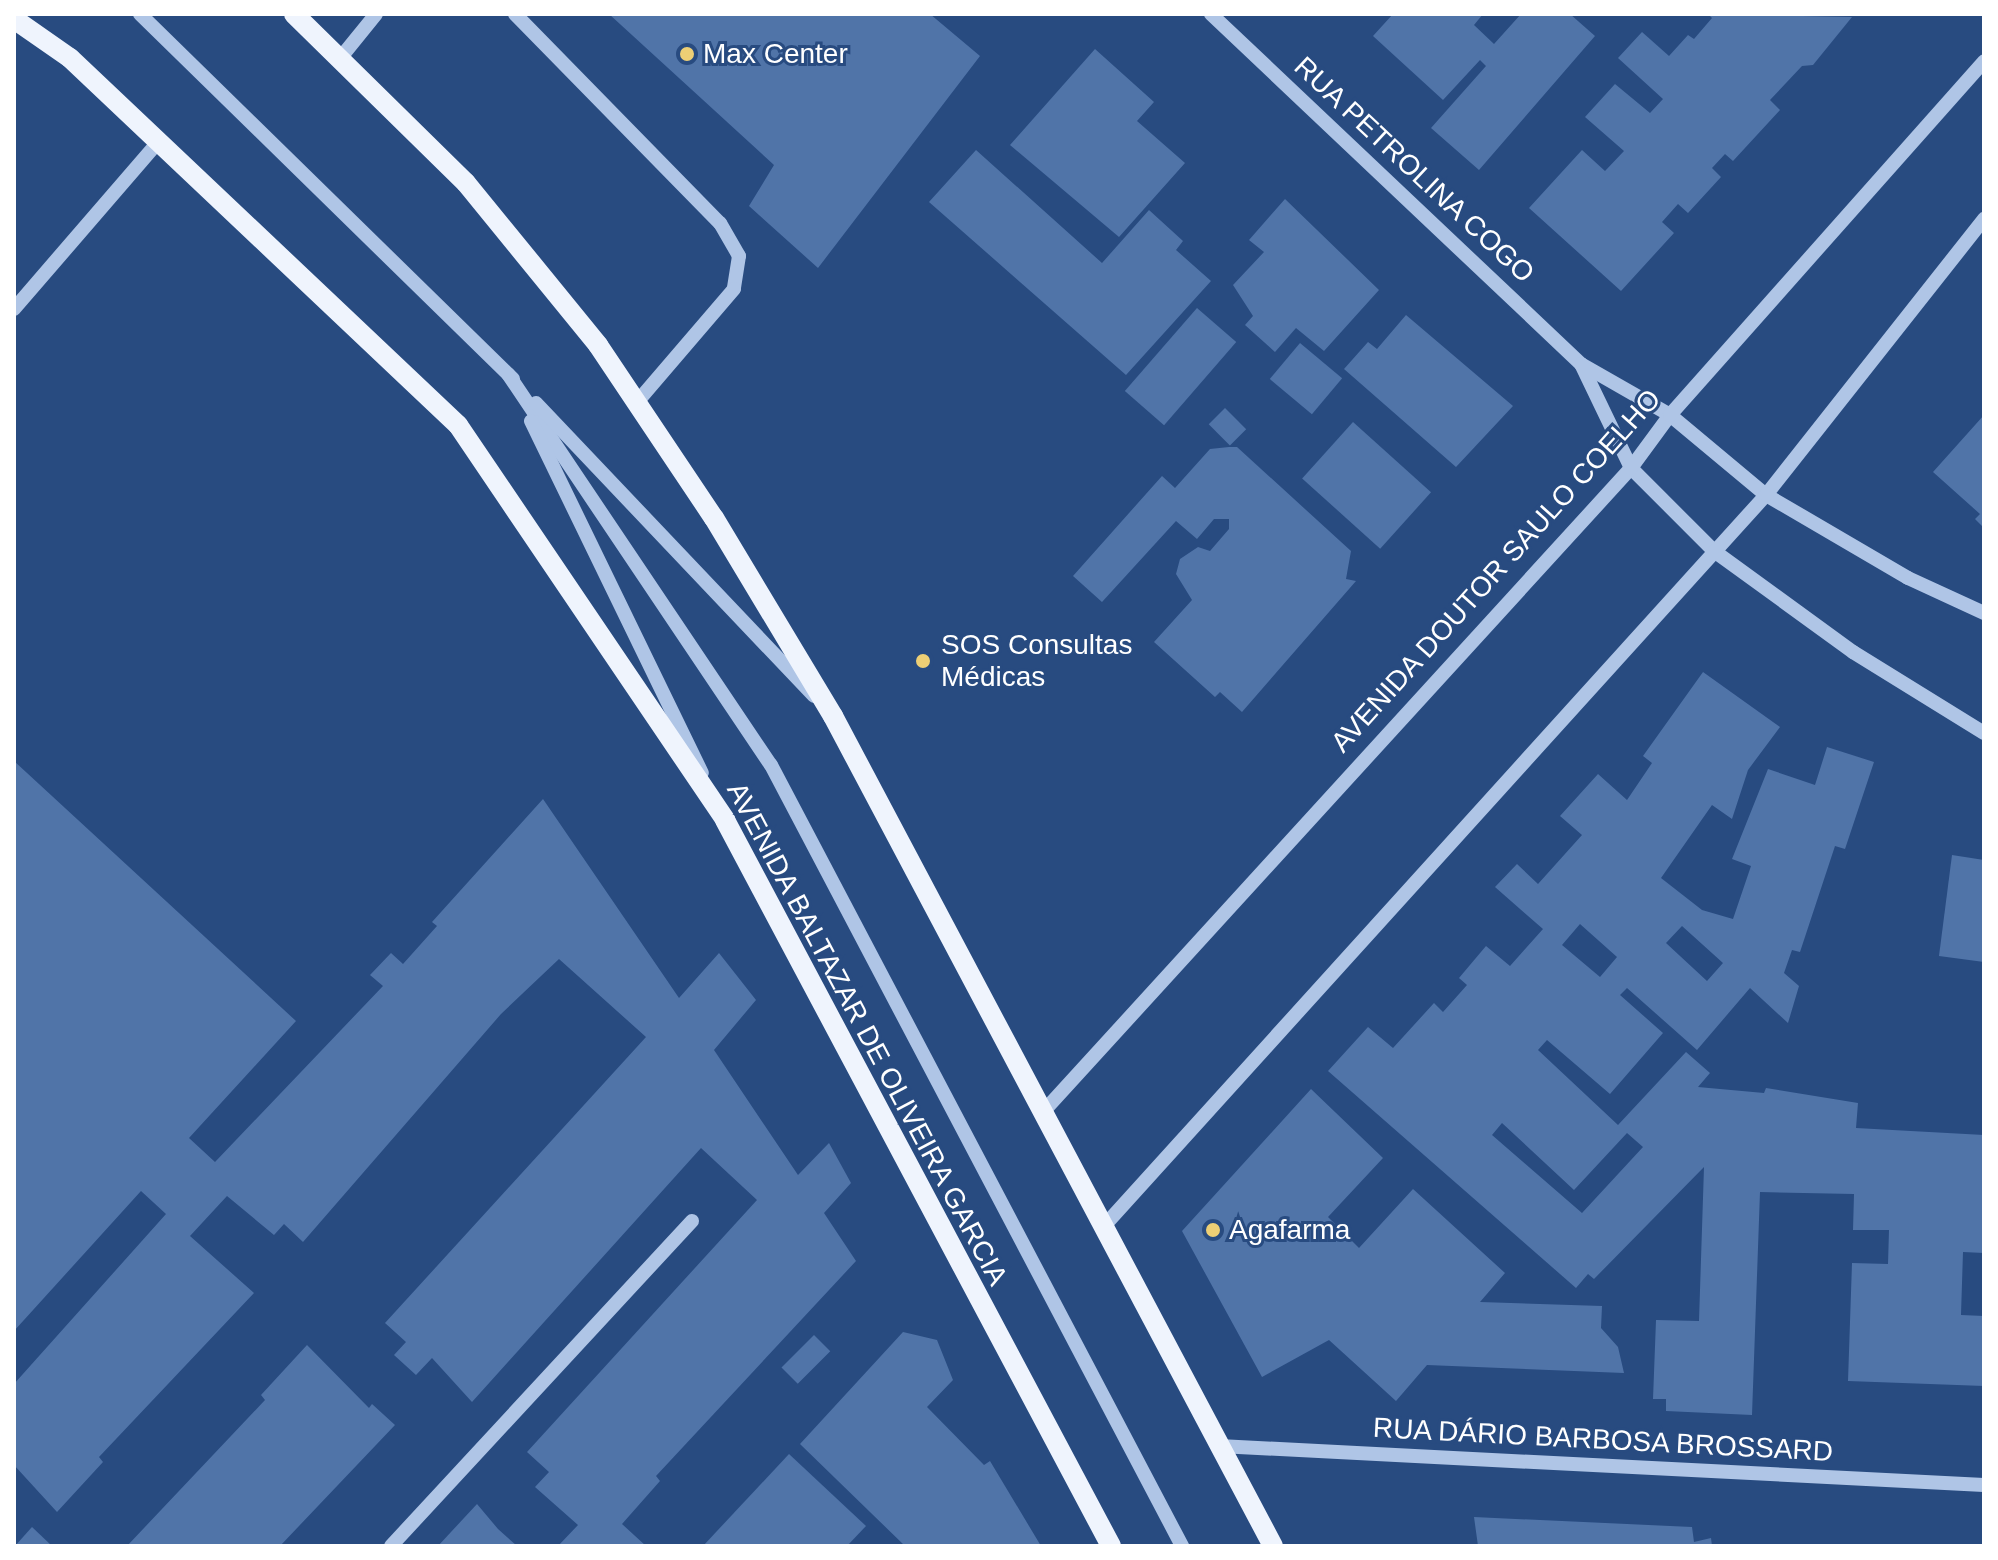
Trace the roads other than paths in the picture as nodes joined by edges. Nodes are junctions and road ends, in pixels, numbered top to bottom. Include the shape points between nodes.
1 (140, 14) edge
2 (294, 14) edge
3 (376, 14) edge
4 (515, 14) edge
5 (1211, 14) edge
6 (14, 19) edge
7 (342, 56) junction
8 (1984, 61) edge
9 (158, 142) junction
10 (1984, 219) edge
11 (14, 309) edge
12 (1581, 364) junction
13 (508, 374) junction
14 (637, 402) junction
15 (1670, 415) junction
16 (1631, 468) junction
17 (1766, 495) junction
18 (1714, 551) junction
19 (1984, 613) edge
20 (833, 716) junction
21 (1984, 733) edge
22 (725, 820) junction
23 (1043, 1112) junction
24 (692, 1221) dead end
25 (1105, 1225) junction
26 (1219, 1446) junction
27 (1984, 1485) edge
28 (391, 1546) edge
29 (1111, 1546) edge
30 (1182, 1546) edge
31 (1273, 1546) edge

1 - 13 street
2 - 7 main road
3 - 7 street
4 - 14 street via 720,223 739,256 734,289
5 - 12 street, RUA PETROLINA COGO
6 - 9 main road, AVENIDA BALTAZAR DE OLIVEIRA GARCIA via 70,58
7 - 14 main road via 466,183
8 - 15 street, AVENIDA DOUTOR SAULO COELHO
9 - 11 street
9 - 22 main road, AVENIDA BALTAZAR DE OLIVEIRA GARCIA via 458,425
10 - 17 street
12 - 15 street, RUA PETROLINA COGO
12 - 16 street, RUA PETROLINA COGO
13 - 20 street
13 - 22 street
13 - 30 street via 771,765
14 - 20 main road
15 - 16 street, AVENIDA DOUTOR SAULO COELHO
15 - 17 street, RUA PETROLINA COGO
16 - 18 street, RUA PETROLINA COGO
16 - 23 street, AVENIDA DOUTOR SAULO COELHO
17 - 18 street
17 - 19 street, RUA PETROLINA COGO via 1908,578
18 - 21 street, RUA PETROLINA COGO via 1853,652
18 - 25 street
20 - 23 main road
22 - 29 main road, AVENIDA BALTAZAR DE OLIVEIRA GARCIA
23 - 25 main road
24 - 28 street
25 - 26 main road
26 - 27 street, RUA DÁRIO BARBOSA BROSSARD
26 - 31 main road

